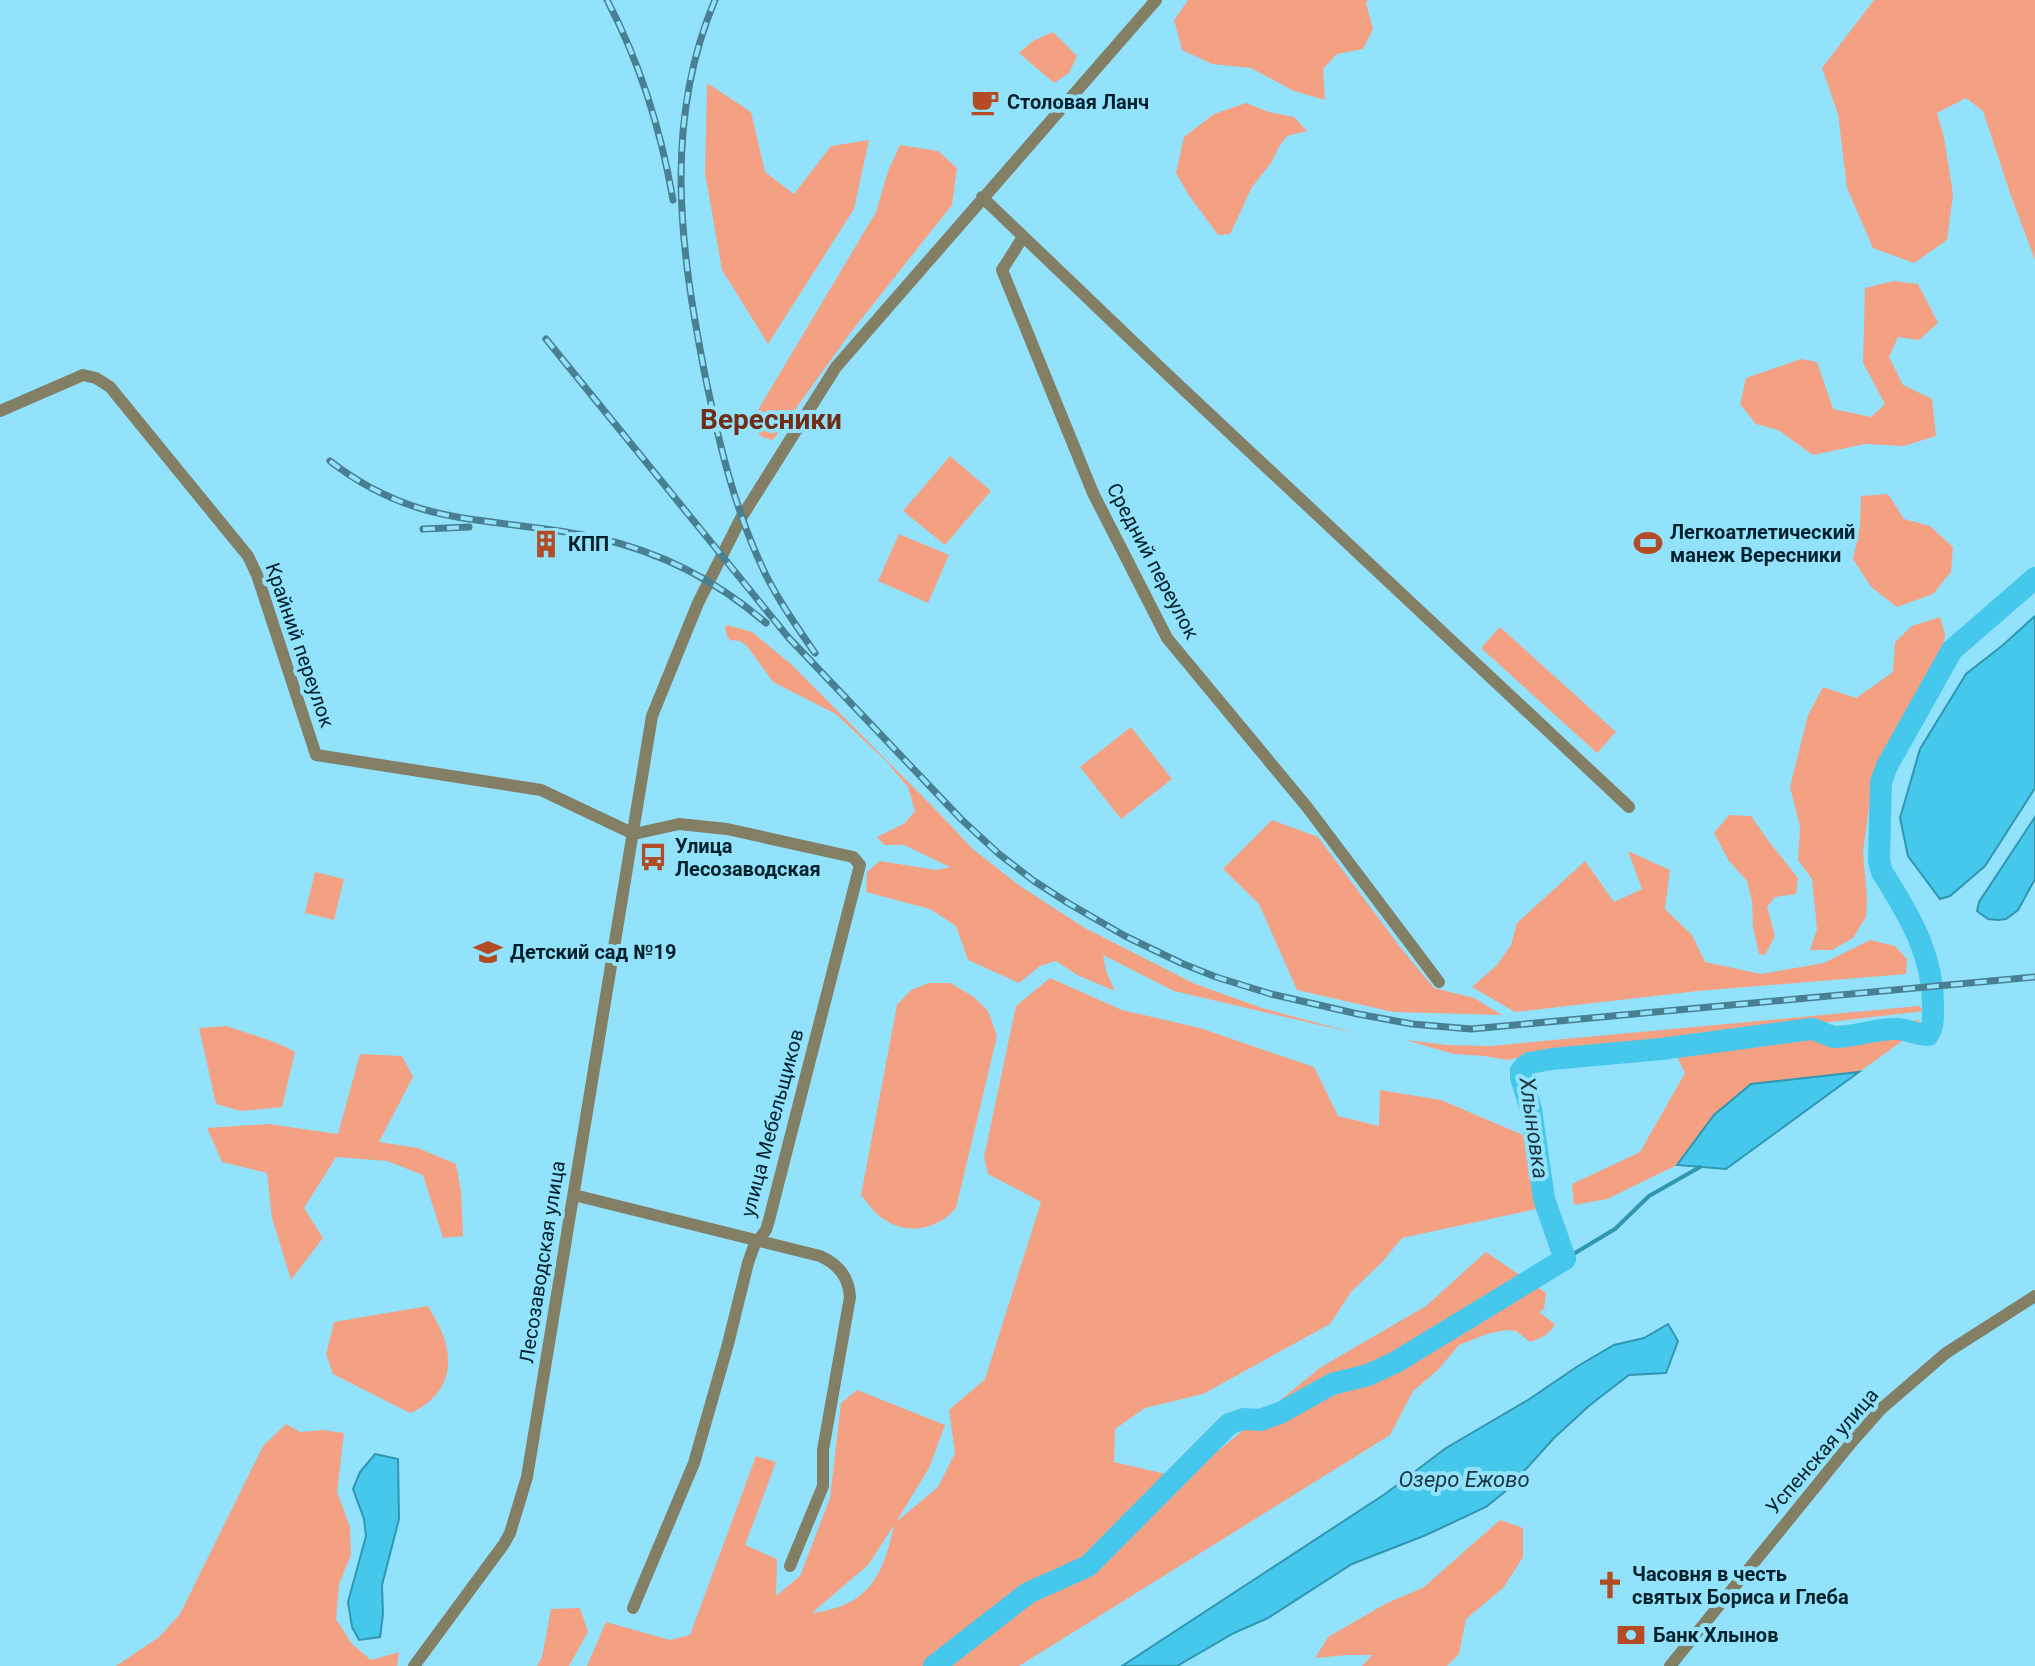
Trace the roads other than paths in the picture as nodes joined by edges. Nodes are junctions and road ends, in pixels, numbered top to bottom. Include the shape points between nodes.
1 (1156, 0) edge
2 (982, 197) junction
3 (1023, 237) junction
4 (0, 411) edge
5 (1629, 807) dead end
6 (634, 834) junction
7 (1439, 982) dead end
8 (574, 1195) junction
9 (758, 1241) junction
10 (2035, 1296) edge
11 (790, 1566) dead end
12 (633, 1608) dead end
13 (414, 1666) edge
14 (1670, 1666) edge

1 - 2 street, Лесозаводская улица
2 - 3 street
2 - 6 street, Лесозаводская улица via 836,367 741,518 698,603 652,716
3 - 5 street
3 - 7 street, Средний переулок via 1002,270 1093,493 1167,638 1307,807
4 - 6 street, Крайний переулок via 83,375 110,387 248,556 316,755 541,790
6 - 8 street, Лесозаводская улица
6 - 9 street, улица Мебельщиков via 679,824 727,829 853,857 860,865 769,1220
8 - 9 street
8 - 13 street, Лесозаводская улица via 527,1477 510,1533
9 - 11 street via 830,1260 849,1289 823,1450 823,1486
9 - 12 street, улица Мебельщиков via 694,1463
10 - 14 street, Успенская улица via 1946,1353 1881,1409

